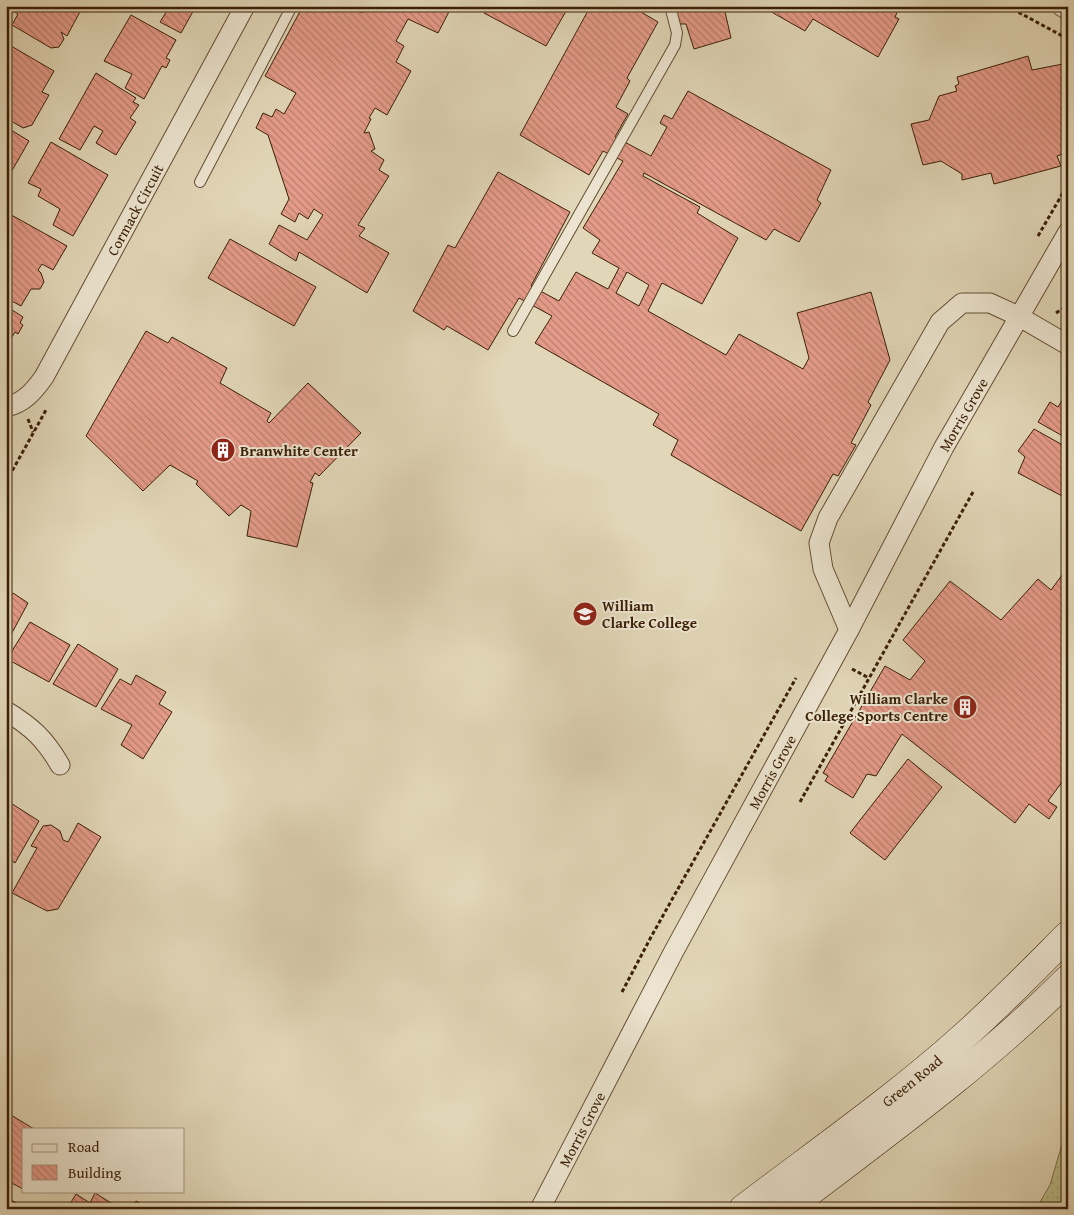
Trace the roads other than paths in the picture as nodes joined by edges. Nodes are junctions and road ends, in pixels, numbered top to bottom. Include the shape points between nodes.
1 (245, 6) edge
2 (292, 6) edge
3 (670, 6) edge
4 (1061, 6) edge
5 (1068, 10) edge
6 (200, 182) dead end
7 (1068, 232) edge
8 (1018, 316) junction
9 (513, 331) dead end
10 (1068, 345) edge
11 (10, 406) edge
12 (849, 630) junction
13 (6, 710) edge
14 (60, 765) dead end
15 (1068, 935) edge
16 (1068, 979) edge
17 (540, 1209) edge
18 (743, 1209) edge
19 (787, 1209) edge

1 - 11 street, Cormack Circuit via 44,377 31,394
2 - 6 lane
3 - 9 lane via 678,33 675,45
4 - 5 street
7 - 8 street, Morris Grove
8 - 10 street
8 - 12 street, Morris Grove via 944,447
8 - 12 street via 990,303 962,303 940,322 828,518 819,542 823,569
12 - 17 street, Morris Grove via 674,951
13 - 14 street via 28,724
15 - 18 main road, Green Road via 961,1039
16 - 19 main road, Green Road via 978,1062

